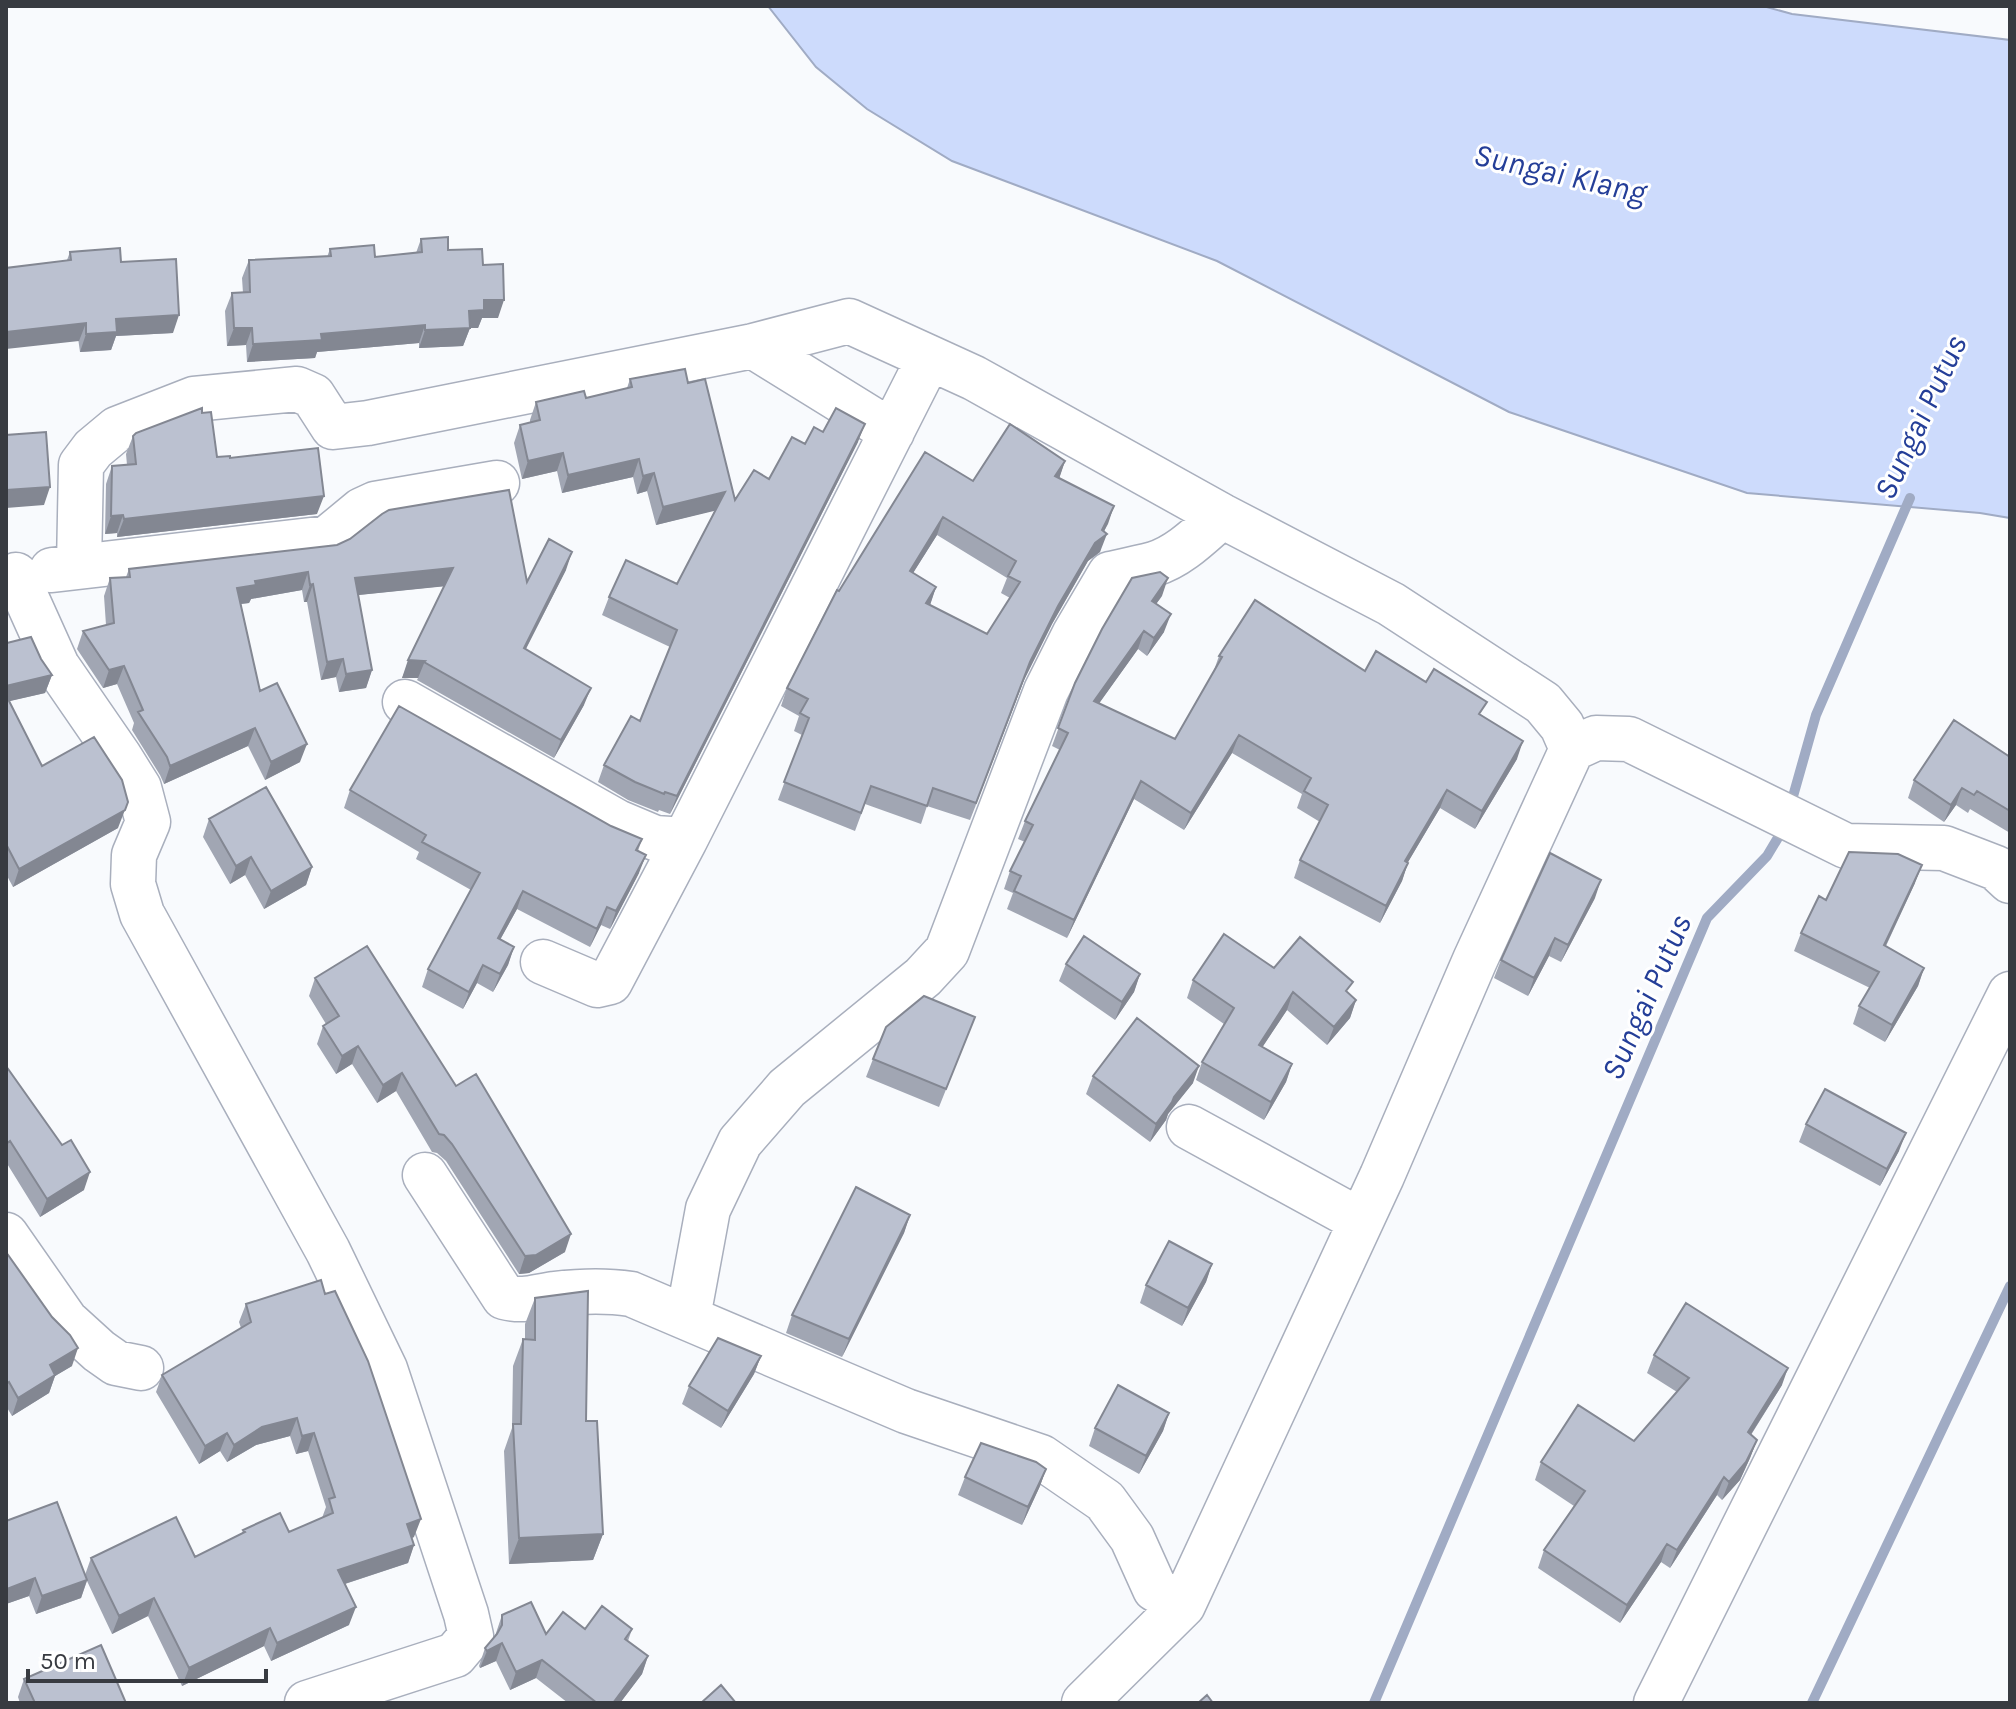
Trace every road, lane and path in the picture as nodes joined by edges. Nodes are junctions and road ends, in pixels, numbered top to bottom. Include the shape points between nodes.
1 (753, 346) junction
2 (929, 358) junction
3 (892, 432) junction
4 (497, 483) dead end
5 (1222, 516) junction
6 (79, 566) junction
7 (11, 576) edge
8 (405, 702) dead end
9 (1572, 749) junction
10 (685, 840) junction
11 (2010, 881) edge
12 (543, 962) dead end
13 (2010, 994) edge
14 (1189, 1127) dead end
15 (425, 1175) dead end
16 (1361, 1221) junction
17 (6, 1235) edge
18 (688, 1317) junction
19 (141, 1368) dead end
20 (1183, 1605) junction
21 (307, 1703) edge
22 (1084, 1703) edge
23 (1656, 1703) edge

1 - 2 street via 849,321
1 - 3 street
1 - 6 street via 333,427 313,396 297,389 194,399 117,429 81,465
2 - 3 street
2 - 5 street
3 - 10 street
4 - 6 street via 375,504 328,538
5 - 9 street via 1391,604 1543,703
5 - 18 street via 1175,554 1110,574 1046,691 947,951 923,977 787,1088 740,1142 708,1209
6 - 7 street
7 - 21 street via 57,666 139,788 148,822 134,855 133,884 142,914 328,1251 385,1369 466,1614 471,1636 455,1655
8 - 10 street via 617,822 655,838
9 - 11 street via 1596,738 1629,739 1846,846 1944,848 1996,868
9 - 16 street
10 - 12 street via 610,982 597,985
13 - 23 street
14 - 16 street
15 - 18 street via 504,1297 520,1301 609,1290
16 - 20 street
17 - 19 street via 66,1321 116,1363
18 - 20 street via 906,1411 1041,1457 1105,1501 1132,1538 1155,1589
20 - 22 street

